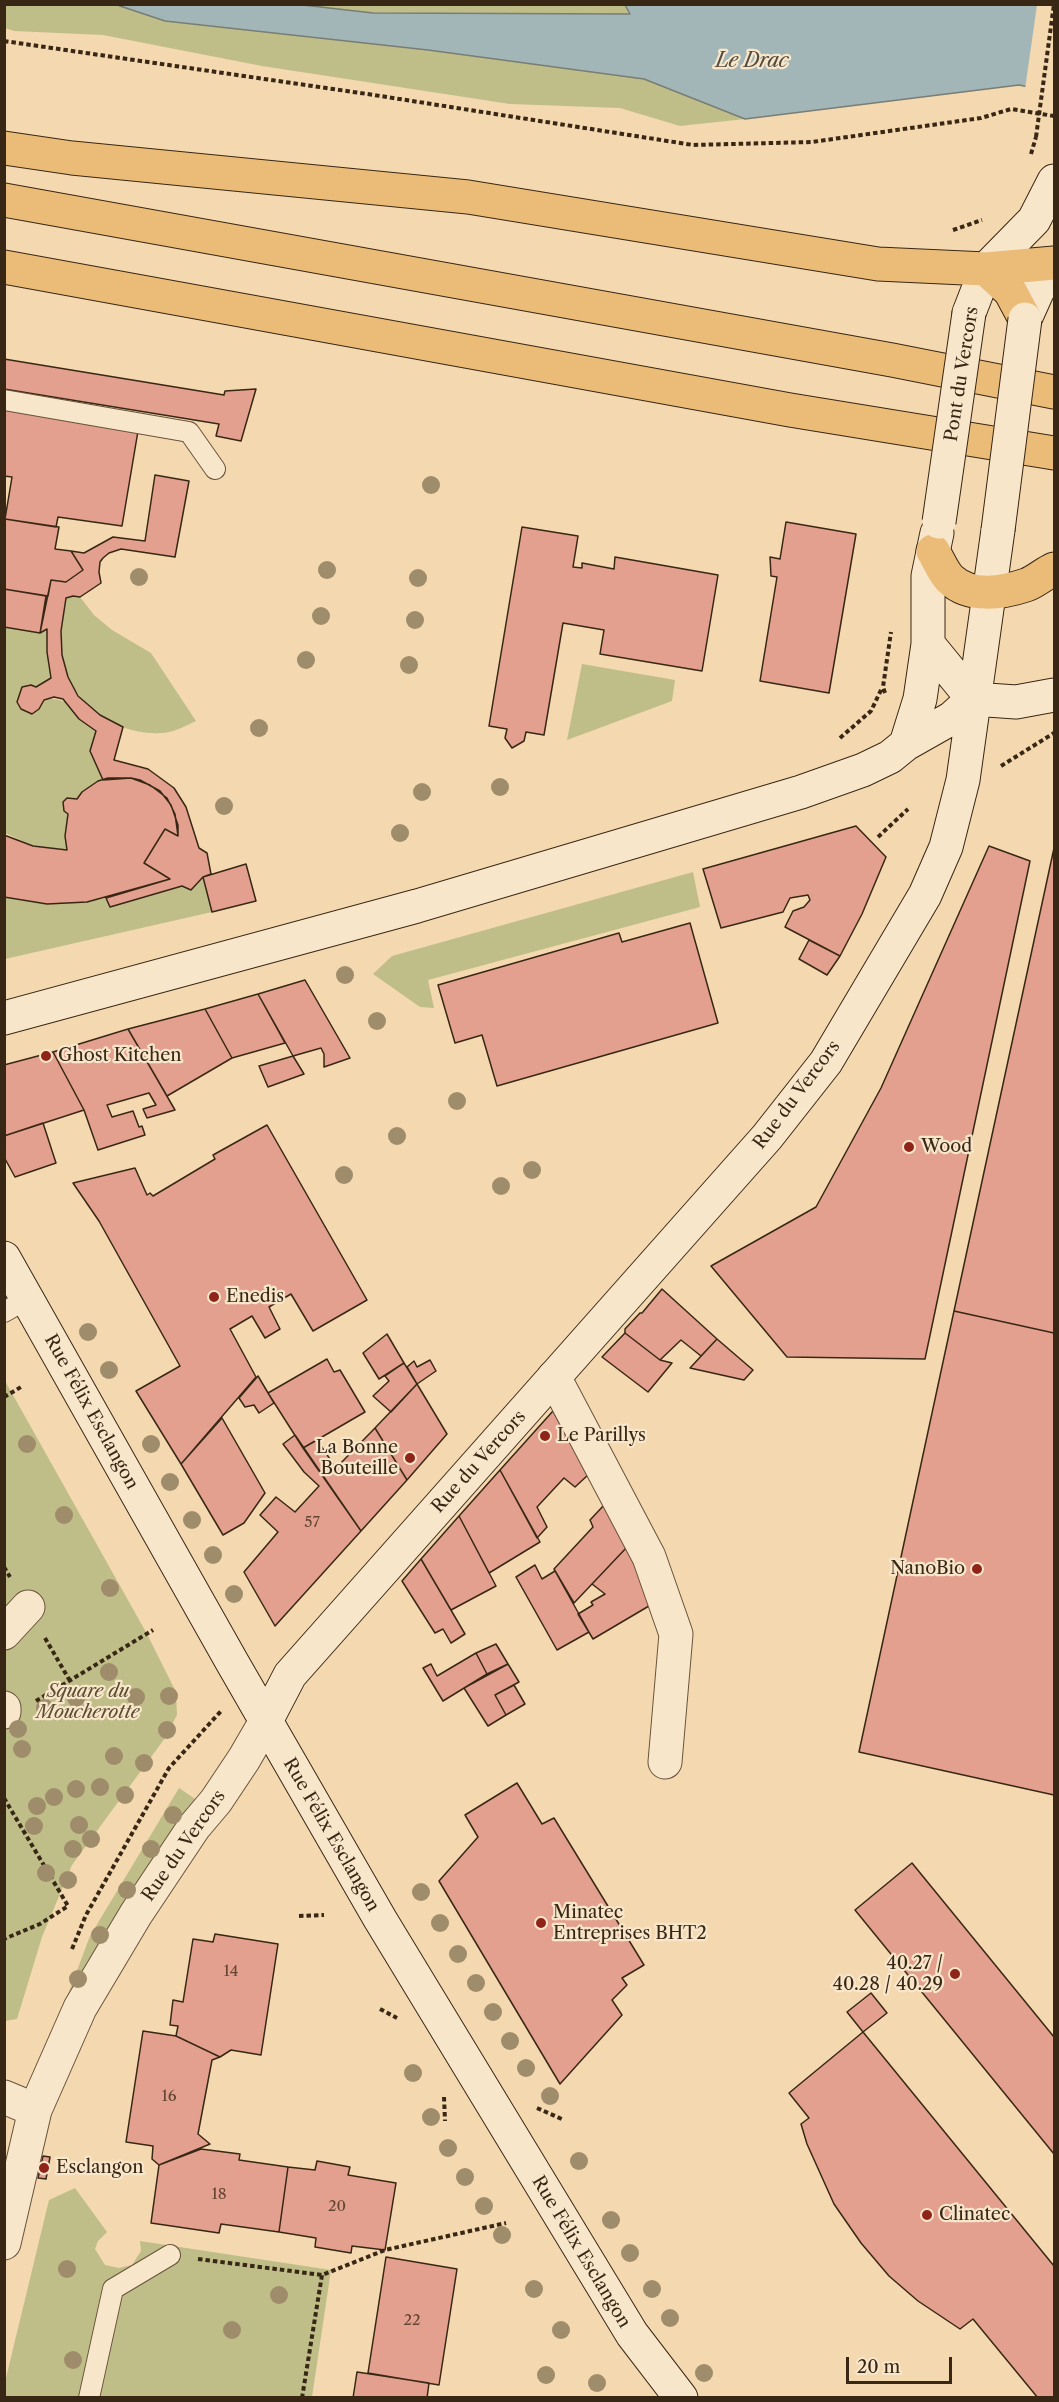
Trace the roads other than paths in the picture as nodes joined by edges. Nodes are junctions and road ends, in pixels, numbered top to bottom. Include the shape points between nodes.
1 (4, 148) edge
2 (1054, 181) edge
3 (4, 200) edge
4 (1054, 263) edge
5 (4, 267) edge
6 (1054, 268) edge
7 (986, 269) junction
8 (1025, 319) junction
9 (1054, 392) edge
10 (4, 400) edge
11 (1054, 453) edge
12 (215, 469) dead end
13 (936, 536) junction
14 (1054, 569) edge
15 (990, 593) junction
16 (928, 644) junction
17 (1054, 695) edge
18 (973, 699) junction
19 (898, 751) junction
20 (4, 1018) edge
21 (4, 1258) edge
22 (16, 1305) edge
23 (554, 1377) junction
24 (28, 1607) dead end
25 (4, 1633) edge
26 (266, 1721) junction
27 (665, 1762) dead end
28 (4, 2097) edge
29 (35, 2110) junction
30 (4, 2243) edge
31 (170, 2255) road end
32 (89, 2397) edge
33 (681, 2397) edge

1 - 7 highway via 468,197 878,264
2 - 7 street, Pont du Vercors via 1034,220
3 - 9 highway
4 - 7 highway
5 - 11 highway via 790,410
6 - 8 street via 1038,290
7 - 8 highway via 1010,291
7 - 13 street, Pont du Vercors, bridge via 969,313
8 - 15 street, Rue du Vercors, bridge
10 - 12 lane via 189,432
13 - 15 highway via 949,578 966,590
13 - 16 street, Pont du Vercors via 928,576
14 - 15 highway via 1028,585
15 - 18 street, Rue du Vercors
16 - 18 street
16 - 19 street, Pont du Vercors via 920,699
17 - 18 street via 1016,702
18 - 19 street via 952,718
18 - 23 street, Rue du Vercors via 963,780 946,847 925,895 826,1062 767,1137
19 - 20 street via 863,770 801,792 473,889
21 - 22 street, Rue Félix Esclangon
22 - 26 street, Rue Félix Esclangon
23 - 26 street, Rue du Vercors via 290,1675
23 - 27 street via 649,1557 676,1634
24 - 25 street
26 - 29 street, Rue du Vercors via 244,1760 112,1950 80,2008
26 - 33 street, Rue Félix Esclangon via 380,1919 632,2334
28 - 29 street
29 - 30 street, Rue du Vercors
31 - 32 lane via 113,2289

